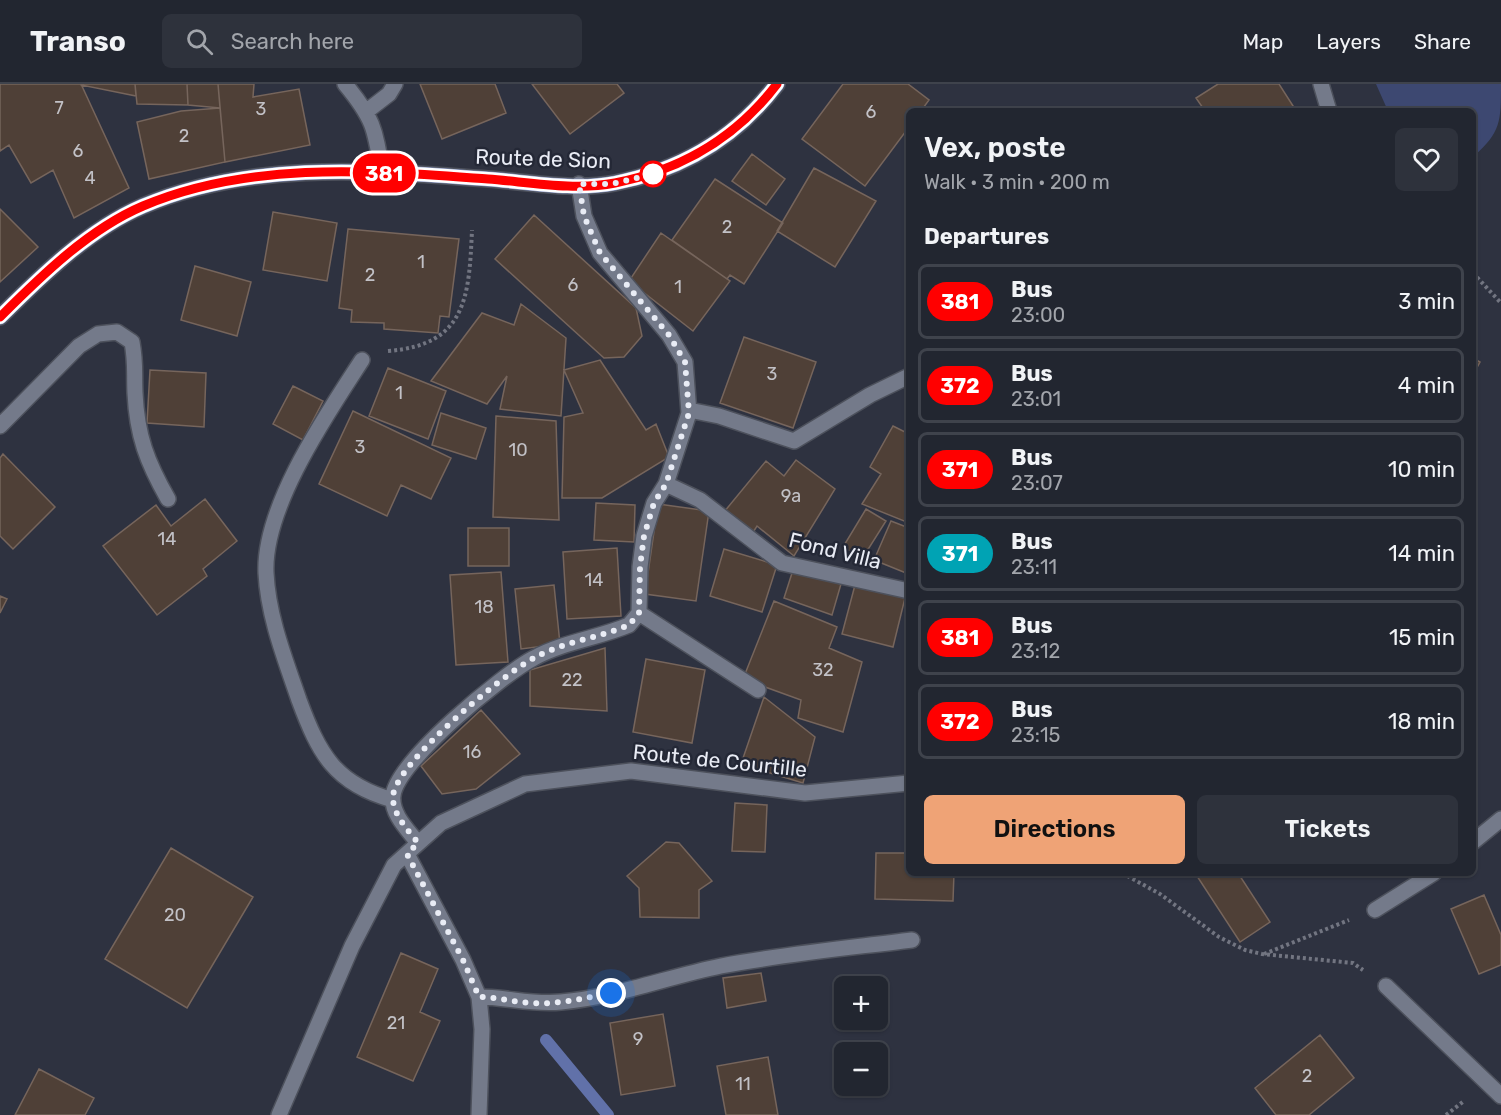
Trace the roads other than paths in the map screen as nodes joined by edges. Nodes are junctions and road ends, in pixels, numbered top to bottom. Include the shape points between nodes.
1 (345, 84) edge
2 (395, 84) edge
3 (777, 84) edge
4 (1321, 84) edge
5 (1328, 108) edge
6 (368, 111) junction
7 (382, 172) junction
8 (579, 184) junction
9 (0, 317) edge
10 (362, 360) road end
11 (906, 378) edge
12 (689, 410) junction
13 (0, 426) edge
14 (666, 484) junction
15 (168, 499) dead end
16 (906, 590) edge
17 (639, 613) junction
18 (758, 690) dead end
19 (906, 783) edge
20 (393, 800) junction
21 (1501, 819) edge
22 (1476, 840) edge
23 (412, 849) junction
24 (1429, 876) edge
25 (1375, 910) road end
26 (912, 940) dead end
27 (1386, 986) road end
28 (479, 997) junction
29 (1501, 1096) edge
30 (279, 1115) edge
31 (479, 1115) edge

1 - 6 street
2 - 6 street
3 - 8 main road, Route de Sion via 744,122 691,158 612,184
4 - 5 street
6 - 7 street
7 - 8 main road, Route de Sion
7 - 9 main road, Route de Sion via 293,172 211,185 142,207 91,236
8 - 12 street via 584,216 600,253 669,335 685,362
10 - 20 street via 283,498 269,544 266,571 271,613 322,755 355,784
11 - 12 street via 794,441
12 - 14 street
13 - 15 street via 79,346 98,334 117,332 132,342 137,365 137,421 146,459
14 - 16 street, Fond Villa via 700,500 782,563
14 - 17 street via 654,503 644,536
17 - 18 street
17 - 20 street via 629,625 536,656 513,670 411,761 398,781
19 - 23 street, Route de Courtille via 805,793 631,771 525,784 441,824
20 - 23 street
21 - 22 street
23 - 28 street
23 - 30 street, Route de Courtille via 394,866 352,946
24 - 25 street
26 - 28 street via 718,967 634,989 562,1002 532,1004
27 - 29 street
28 - 31 street

